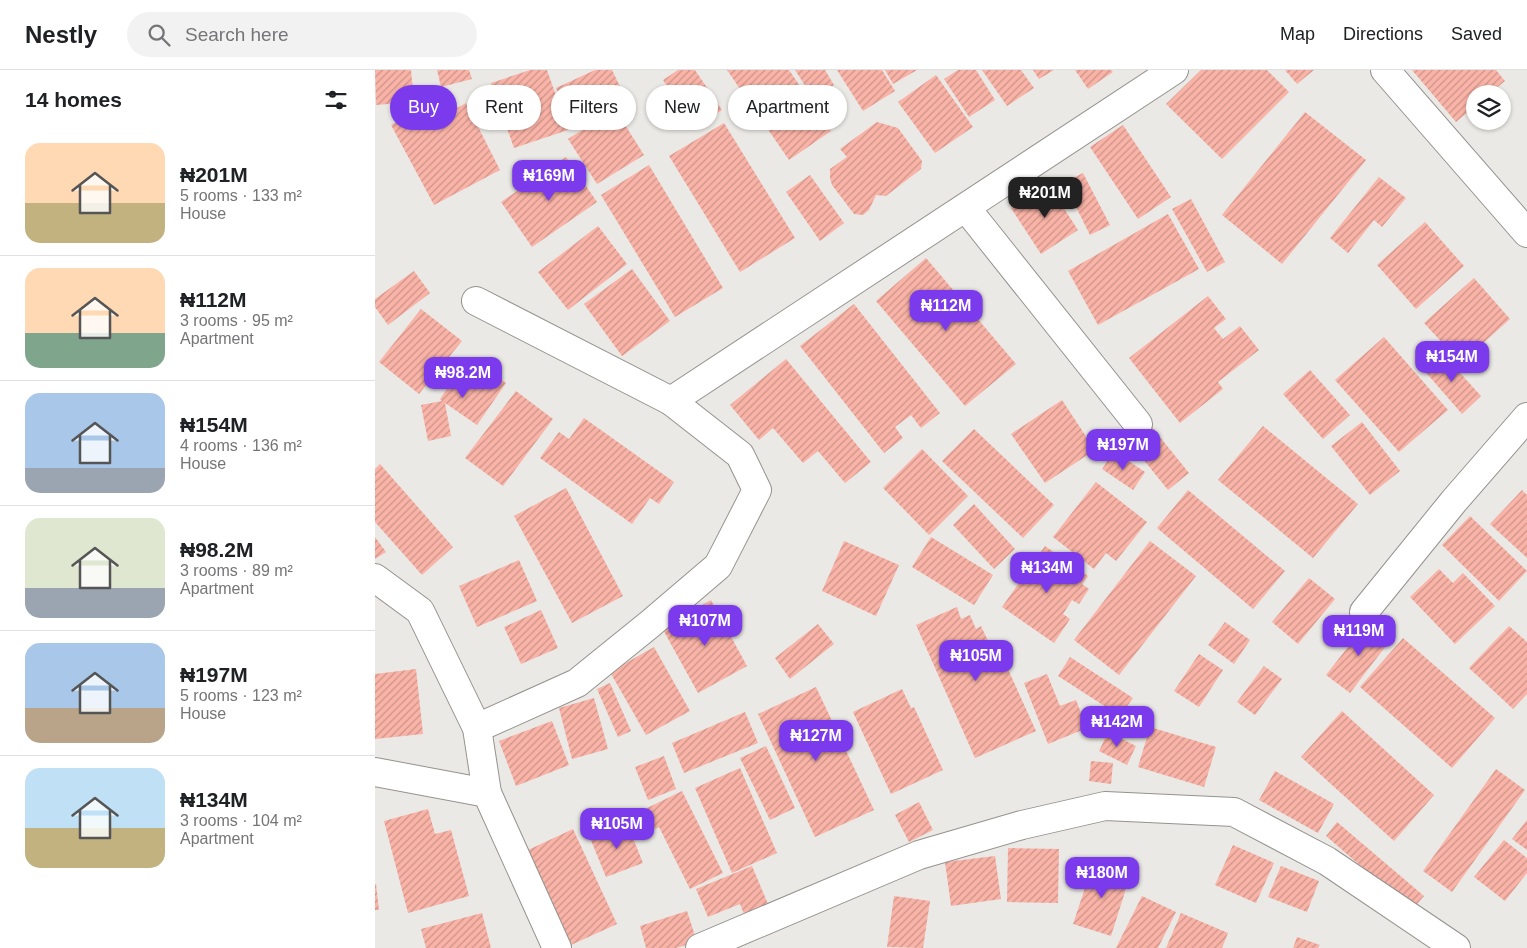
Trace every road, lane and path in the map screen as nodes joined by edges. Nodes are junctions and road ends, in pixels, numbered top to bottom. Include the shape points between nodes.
1 (1174, 70) edge
2 (1385, 70) edge
3 (966, 208) junction
4 (1527, 233) edge
5 (476, 301) dead end
6 (671, 401) junction
7 (1527, 417) edge
8 (1138, 424) dead end
9 (375, 578) edge
10 (1364, 612) dead end
11 (477, 728) junction
12 (375, 772) edge
13 (487, 793) junction
14 (557, 948) edge
15 (699, 948) edge
16 (1456, 948) edge

1 - 3 street
2 - 4 street
3 - 6 street
3 - 8 street
5 - 6 street
6 - 11 street via 740,456 757,490 718,566 577,684
7 - 10 street
9 - 11 street via 419,611
11 - 13 street
12 - 13 street
13 - 14 street
15 - 16 street via 919,855 1022,825 1105,806 1234,812 1327,861

